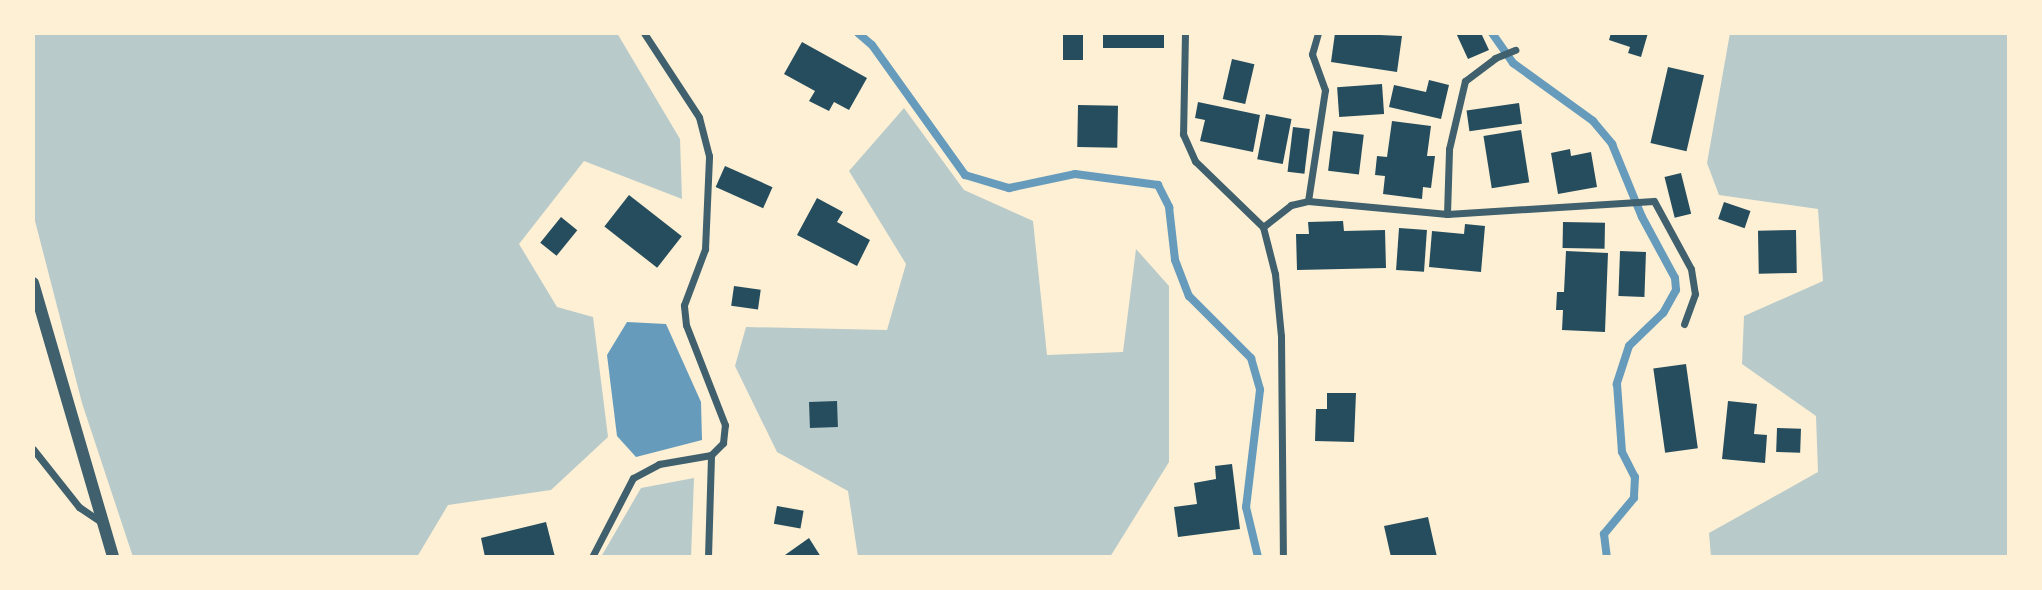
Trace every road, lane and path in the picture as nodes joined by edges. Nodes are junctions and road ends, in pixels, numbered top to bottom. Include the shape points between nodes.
1 (644, 33) edge
2 (1185, 33) edge
3 (1318, 33) edge
4 (1514, 50) dead end
5 (1308, 201) junction
6 (1447, 214) junction
7 (1264, 227) junction
8 (33, 283) edge
9 (1684, 324) dead end
10 (33, 449) edge
11 (711, 455) junction
12 (105, 525) junction
13 (113, 557) edge
14 (592, 557) edge
15 (708, 557) edge
16 (1283, 557) edge

1 - 11 street via 699,117 709,156 705,249 684,305 685,325 725,425 723,443
2 - 7 street via 1184,134 1195,161
3 - 5 street via 1312,54 1325,90
4 - 6 street via 1465,80 1449,149
5 - 6 street
5 - 7 street via 1291,205
6 - 9 street via 1654,201 1691,269 1695,294
7 - 16 street via 1275,274 1281,336
8 - 12 street
10 - 12 street via 79,507
11 - 14 street via 659,464 634,478
11 - 15 street
12 - 13 street

